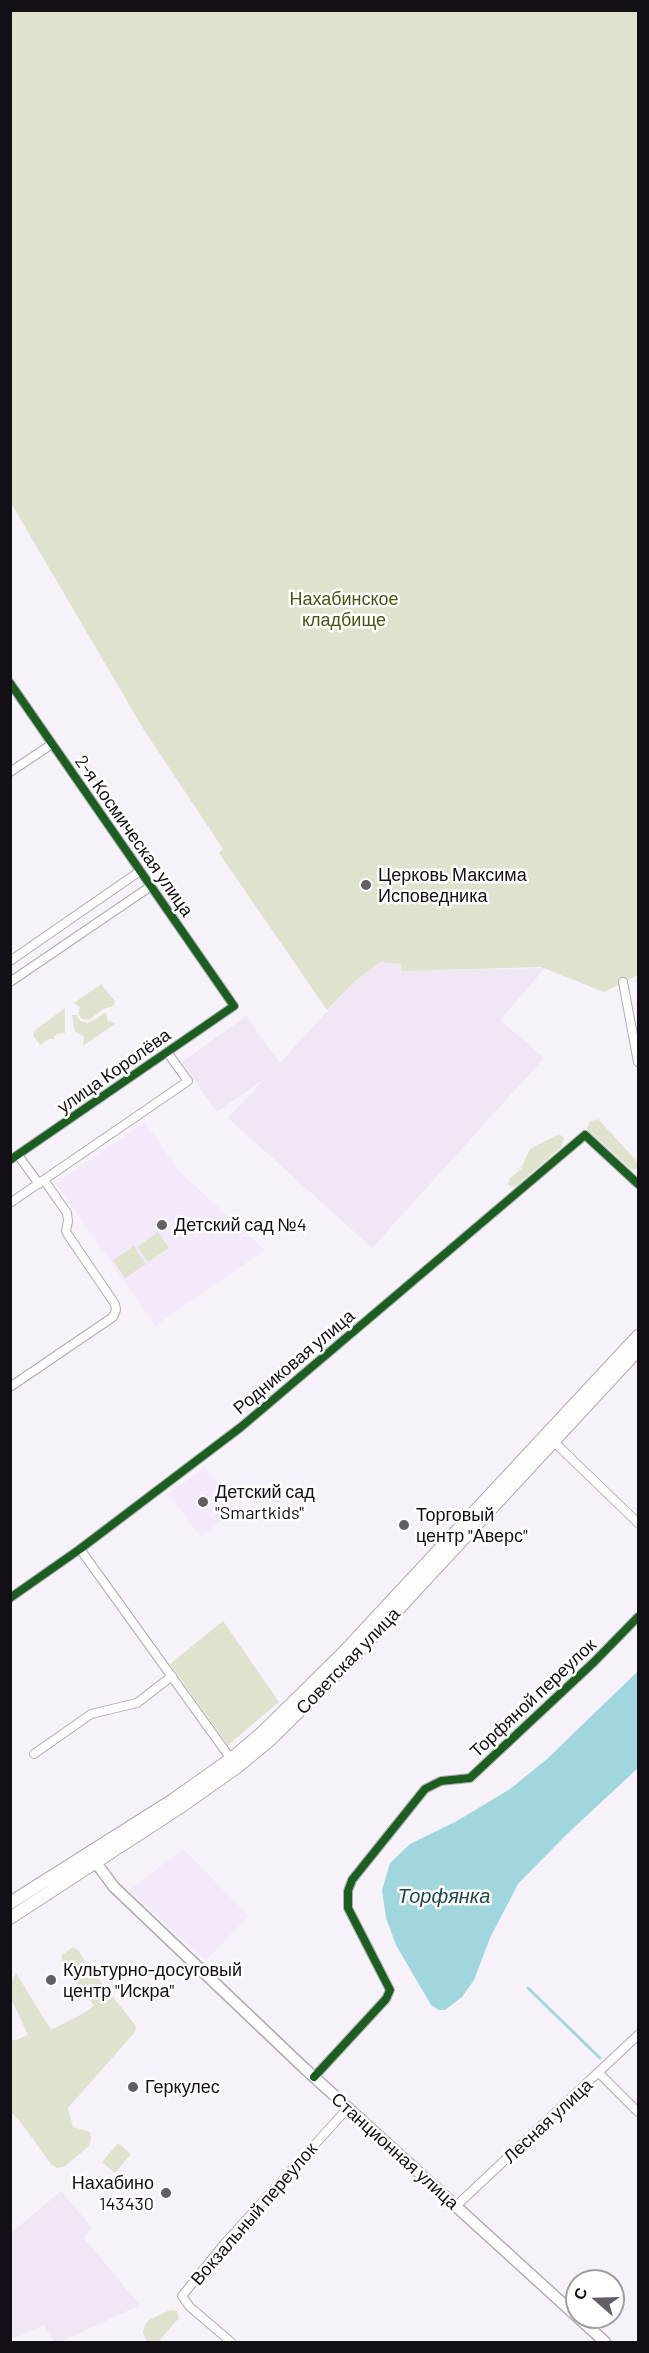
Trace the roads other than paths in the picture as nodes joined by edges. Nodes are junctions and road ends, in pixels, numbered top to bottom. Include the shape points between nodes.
1 (10, 684) edge
2 (52, 744) junction
3 (10, 772) edge
4 (140, 871) junction
5 (151, 886) junction
6 (10, 961) edge
7 (10, 982) edge
8 (623, 982) dead end
9 (234, 1006) joint
10 (167, 1052) junction
11 (639, 1062) edge
12 (18, 1155) junction
13 (10, 1160) edge
14 (42, 1182) junction
15 (639, 1184) edge
16 (10, 1203) edge
17 (639, 1336) edge
18 (639, 1350) edge
19 (10, 1387) edge
20 (550, 1439) junction
21 (639, 1522) edge
22 (80, 1549) junction
23 (10, 1598) edge
24 (639, 1617) edge
25 (172, 1676) junction
26 (34, 1754) dead end
27 (231, 1759) junction
28 (89, 1853) junction
29 (96, 1864) junction
30 (10, 1903) edge
31 (10, 1918) edge
32 (639, 2035) edge
33 (599, 2073) junction
34 (314, 2078) junction
35 (348, 2108) junction
36 (639, 2112) edge
37 (456, 2206) junction
38 (231, 2343) edge
39 (605, 2343) edge

1 - 2 street, 2-я Космическая улица
2 - 3 street
2 - 4 street, 2-я Космическая улица
4 - 5 street, 2-я Космическая улица
4 - 6 street
5 - 7 street
5 - 9 street, 2-я Космическая улица
8 - 11 street
9 - 10 street, улица Королёва
10 - 12 street, улица Королёва
10 - 14 street, улица Королёва via 188,1081
12 - 13 street, улица Королёва
12 - 14 street
14 - 16 street, улица Королёва
14 - 19 street via 67,1213 68,1235 116,1310 113,1317
15 - 22 street, Родниковая улица via 585,1135 241,1427
17 - 20 main road, Советская улица
18 - 20 main road, Советская улица
20 - 21 street
20 - 27 main road, Советская улица via 343,1653
20 - 29 main road, Советская улица via 354,1657 271,1739 237,1767
22 - 23 street, Родниковая улица
22 - 25 street
24 - 34 street, Торфяной переулок via 470,1778 441,1781 425,1789 352,1880 348,1908 390,1990
25 - 26 street via 137,1703 91,1714
25 - 27 street
27 - 28 main road, Советская улица
28 - 29 main road, Станционная улица
28 - 30 main road, Советская улица
29 - 31 main road, Советская улица
29 - 34 main road, Станционная улица via 114,1887
32 - 33 street, Лесная улица
33 - 36 street
33 - 37 street, Лесная улица
34 - 35 main road, Станционная улица
35 - 37 main road, Станционная улица
35 - 38 street, Вокзальный переулок via 182,2296
37 - 39 main road, Станционная улица

